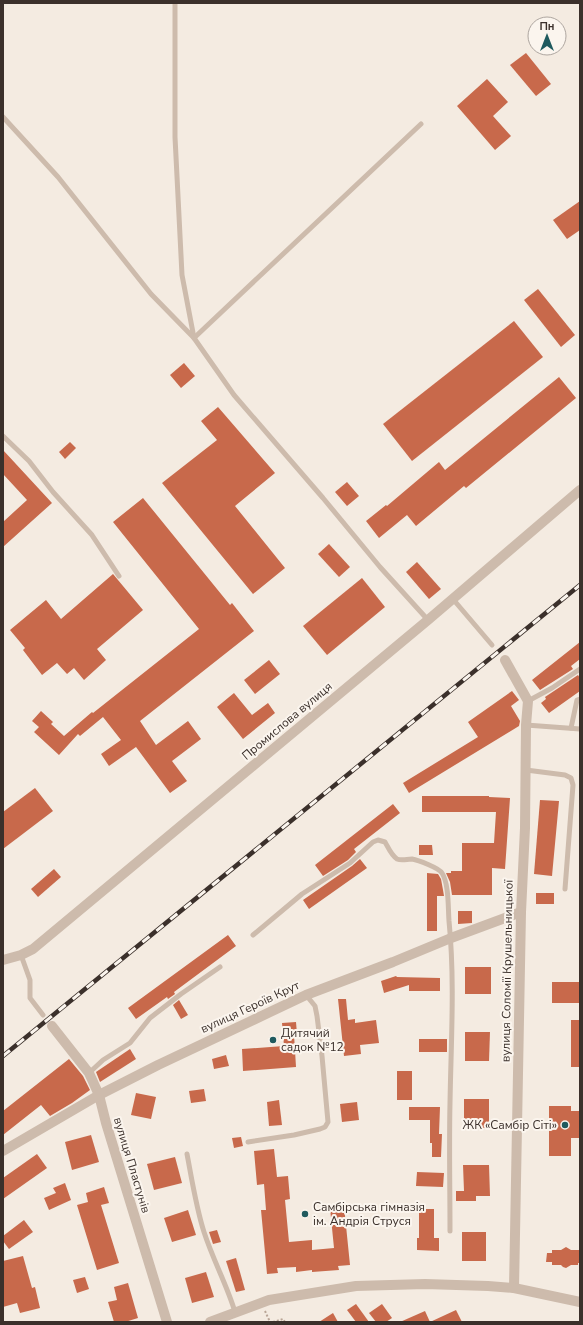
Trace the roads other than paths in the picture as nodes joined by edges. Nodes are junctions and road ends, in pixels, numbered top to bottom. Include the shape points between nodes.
1 (175, 3) edge
2 (3, 117) edge
3 (421, 124) dead end
4 (194, 338) junction
5 (3, 436) edge
6 (580, 490) edge
7 (119, 576) dead end
8 (452, 598) junction
9 (428, 620) junction
10 (492, 645) dead end
11 (505, 660) dead end
12 (580, 669) edge
13 (580, 698) edge
14 (528, 701) junction
15 (526, 725) junction
16 (571, 728) junction
17 (580, 729) edge
18 (526, 770) junction
19 (565, 889) dead end
20 (521, 912) junction
21 (253, 935) dead end
22 (451, 938) junction
23 (21, 955) junction
24 (3, 960) edge
25 (220, 967) dead end
26 (306, 995) junction
27 (43, 1016) dead end
28 (52, 1026) dead end
29 (89, 1073) junction
30 (99, 1095) junction
31 (248, 1142) dead end
32 (3, 1151) edge
33 (187, 1154) dead end
34 (450, 1230) dead end
35 (514, 1288) junction
36 (580, 1302) edge
37 (235, 1312) junction
38 (167, 1322) edge
39 (210, 1322) edge

1 - 4 lane via 175,137 182,275
2 - 4 lane via 58,177 151,294
3 - 4 lane
4 - 9 lane via 234,395
5 - 7 lane via 92,535
6 - 8 street, Промислова вулиця
8 - 9 street, Промислова вулиця
8 - 10 lane
9 - 23 street, Промислова вулиця via 40,944
11 - 14 street
12 - 14 lane
13 - 16 lane via 577,700
14 - 15 street, вулиця Соломії Крушельницької
15 - 16 lane
15 - 18 street, вулиця Соломії Крушельницької
16 - 17 lane
18 - 19 lane via 571,778 573,785
18 - 20 street, вулиця Соломії Крушельницької
20 - 22 street, вулиця Героїв Крут
20 - 35 street, вулиця Соломії Крушельницької
21 - 22 lane via 302,894 350,863 378,840 385,842 397,859 414,859 442,873 446,887
22 - 26 street, вулиця Героїв Крут
22 - 34 lane
23 - 24 street, Промислова вулиця
23 - 27 lane via 30,980 30,998
25 - 29 lane via 150,1018 130,1043 103,1060
26 - 30 street, вулиця Героїв Крут
26 - 31 lane via 315,1006 317,1016 328,1122 320,1128 294,1135
28 - 29 street, вулиця Пластунів
29 - 30 street, вулиця Пластунів
30 - 32 street, вулиця Героїв Крут
30 - 38 street, вулиця Пластунів
33 - 37 lane via 204,1232
35 - 36 street
35 - 37 street via 425,1284 356,1286 269,1300
37 - 39 street

